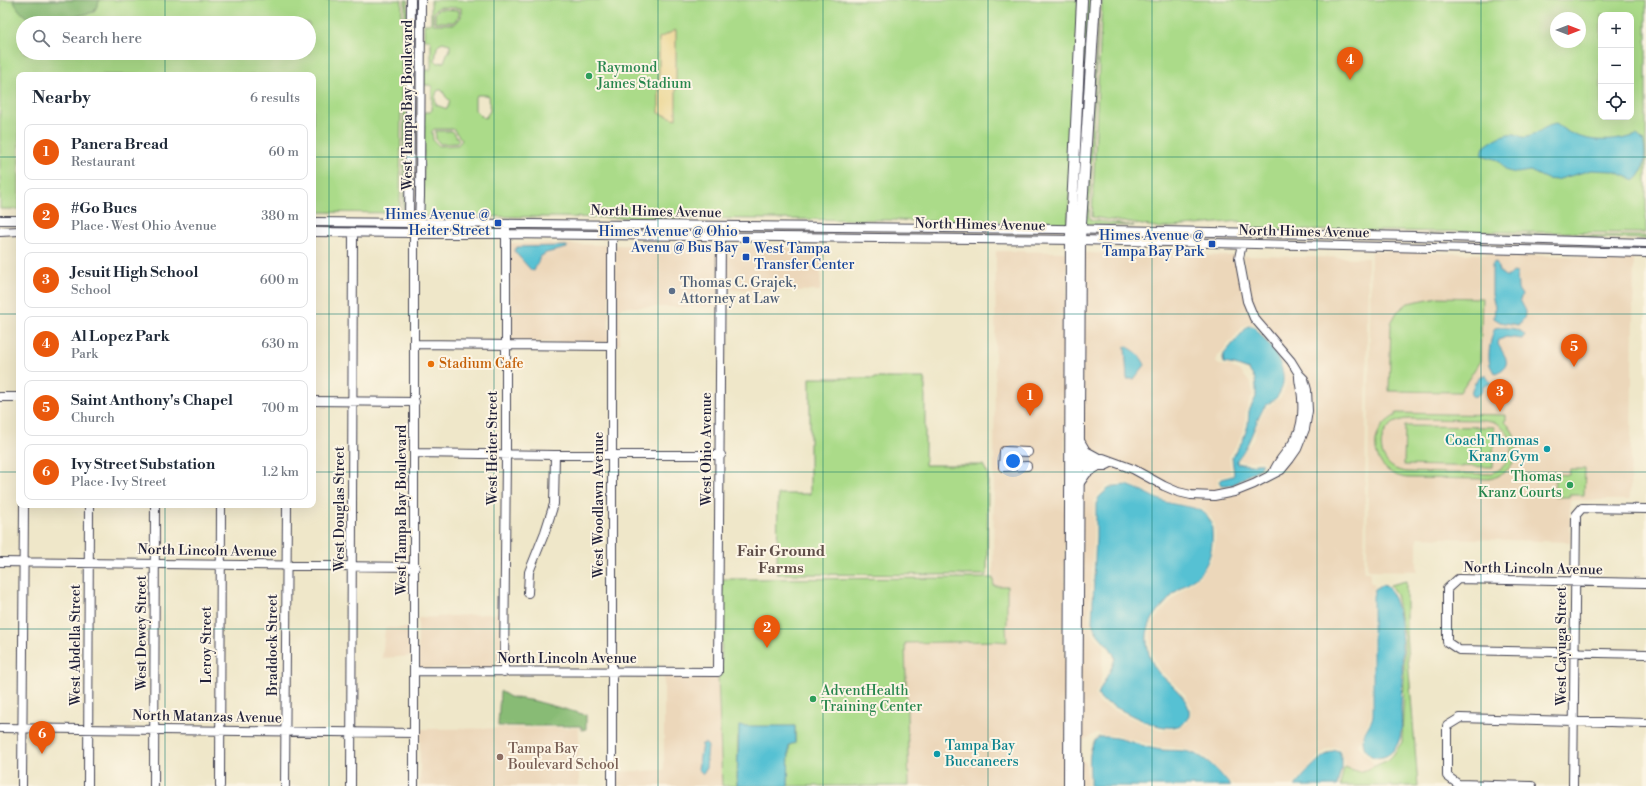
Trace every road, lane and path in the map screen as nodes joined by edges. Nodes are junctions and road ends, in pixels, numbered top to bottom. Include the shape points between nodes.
1 (411, 0) edge
2 (421, 0) edge
3 (1082, 0) edge
4 (1095, 0) edge
5 (411, 13) junction
6 (421, 13) junction
7 (411, 72) junction
8 (421, 72) junction
9 (410, 156) junction
10 (420, 156) junction
11 (410, 196) junction
12 (0, 220) edge
13 (16, 220) edge
14 (316, 222) edge
15 (392, 223) junction
16 (410, 223) junction
17 (419, 223) junction
18 (506, 224) junction
19 (612, 225) junction
20 (721, 225) junction
21 (847, 227) junction
22 (16, 231) edge
23 (0, 232) edge
24 (316, 232) edge
25 (353, 232) junction
26 (414, 233) junction
27 (506, 234) junction
28 (612, 235) junction
29 (1075, 235) junction
30 (1338, 235) junction
31 (721, 236) junction
32 (1414, 236) junction
33 (848, 237) junction
34 (1483, 238) junction
35 (1646, 243) edge
36 (1242, 244) junction
37 (1338, 245) junction
38 (1413, 246) junction
39 (1483, 249) junction
40 (1646, 252) edge
41 (415, 344) junction
42 (506, 344) junction
43 (612, 346) junction
44 (0, 397) edge
45 (16, 397) edge
46 (316, 400) edge
47 (353, 401) junction
48 (415, 402) junction
49 (1078, 439) junction
50 (1028, 452) dead end
51 (415, 453) junction
52 (721, 454) junction
53 (506, 455) junction
54 (555, 455) junction
55 (612, 455) junction
56 (1102, 462) junction
57 (1075, 463) junction
58 (1027, 466) dead end
59 (1078, 485) junction
60 (24, 508) edge
61 (89, 508) edge
62 (155, 508) edge
63 (221, 508) edge
64 (287, 508) edge
65 (1646, 509) edge
66 (0, 562) edge
67 (23, 562) junction
68 (89, 563) junction
69 (155, 564) junction
70 (221, 565) junction
71 (287, 565) junction
72 (352, 566) junction
73 (415, 567) junction
74 (1575, 582) junction
75 (1646, 584) edge
76 (528, 593) dead end
77 (1575, 652) junction
78 (1646, 654) edge
79 (415, 671) junction
80 (504, 672) junction
81 (611, 672) junction
82 (718, 672) joint
83 (1574, 722) junction
84 (1646, 723) edge
85 (0, 728) edge
86 (22, 728) junction
87 (88, 729) junction
88 (154, 730) junction
89 (220, 730) junction
90 (286, 731) junction
91 (352, 732) junction
92 (414, 733) junction
93 (22, 786) edge
94 (88, 786) edge
95 (154, 786) edge
96 (220, 786) edge
97 (285, 786) edge
98 (351, 786) edge
99 (414, 786) edge
100 (612, 786) edge
101 (1068, 786) edge
102 (1076, 786) edge
103 (1532, 786) edge
104 (1573, 786) edge

1 - 5 street, West Tampa Bay Boulevard
2 - 6 street, West Tampa Bay Boulevard
3 - 29 main road
4 - 29 main road
5 - 6 street
5 - 7 street, West Tampa Bay Boulevard
6 - 8 street, West Tampa Bay Boulevard
7 - 8 street
7 - 9 street, West Tampa Bay Boulevard
8 - 10 street, West Tampa Bay Boulevard
9 - 10 street
9 - 11 street, West Tampa Bay Boulevard
10 - 17 street, West Tampa Bay Boulevard
11 - 15 street via 406,212
11 - 16 street, West Tampa Bay Boulevard
12 - 13 street
14 - 15 street, North Himes Avenue
15 - 16 street, North Himes Avenue
16 - 17 street, North Himes Avenue
16 - 26 street, West Tampa Bay Boulevard
17 - 18 street, North Himes Avenue
17 - 26 street, West Tampa Bay Boulevard
18 - 19 street, North Himes Avenue
18 - 27 street, West Heiter Street
19 - 20 street, North Himes Avenue
19 - 28 street, West Woodlawn Avenue
20 - 21 street, North Himes Avenue
20 - 31 street, West Ohio Avenue
21 - 29 street, North Himes Avenue
21 - 33 street
22 - 23 street
24 - 25 street, North Himes Avenue
25 - 26 street, North Himes Avenue
25 - 47 street, West Douglas Street
26 - 27 street, North Himes Avenue
26 - 41 street, West Tampa Bay Boulevard
27 - 28 street, North Himes Avenue
27 - 42 street, West Heiter Street
28 - 31 street, North Himes Avenue
28 - 43 street, West Woodlawn Avenue
29 - 30 street, North Himes Avenue
29 - 33 street, North Himes Avenue
29 - 36 street, North Himes Avenue
29 - 49 main road
29 - 57 main road via 1069,452
30 - 32 street, North Himes Avenue
30 - 37 street
31 - 33 street, North Himes Avenue
31 - 52 street, West Ohio Avenue
32 - 34 street, North Himes Avenue
32 - 38 street
34 - 35 street, North Himes Avenue
34 - 39 street
36 - 37 street, North Himes Avenue
36 - 56 street via 1239,258 1247,301 1254,318 1304,379 1308,397 1308,416 1300,444 1281,470 1234,492 1214,496 1201,496 1171,489 1133,469 1113,462
37 - 38 street, North Himes Avenue
38 - 39 street, North Himes Avenue
39 - 40 street, North Himes Avenue
41 - 42 street
41 - 48 street, West Tampa Bay Boulevard
42 - 43 street
42 - 53 street, West Heiter Street
43 - 55 street, West Woodlawn Avenue
44 - 45 street
46 - 47 street
47 - 48 street
47 - 72 street, West Douglas Street
48 - 51 street, West Tampa Bay Boulevard
49 - 56 street via 1086,451
49 - 57 main road
50 - 58 street via 1004,452 1004,467
51 - 53 street
51 - 73 street, West Tampa Bay Boulevard
52 - 55 street
52 - 82 street, West Ohio Avenue
53 - 54 street
53 - 80 street, West Heiter Street
54 - 55 street
54 - 76 street via 554,504 529,572
55 - 81 street, West Woodlawn Avenue
56 - 57 street
56 - 59 street via 1087,473
57 - 59 main road
57 - 101 main road
59 - 102 main road
60 - 67 street
61 - 68 street, West Abdella Street
62 - 69 street, West Dewey Street
63 - 70 street, Leroy Street
64 - 71 street, Braddock Street
65 - 74 street, West Cayuga Street via 1582,508 1576,515
66 - 67 street, North Lincoln Avenue
67 - 68 street, North Lincoln Avenue
67 - 86 street
68 - 69 street, North Lincoln Avenue
68 - 87 street, West Abdella Street
69 - 70 street, North Lincoln Avenue
69 - 88 street, West Dewey Street
70 - 71 street, North Lincoln Avenue
70 - 89 street, Leroy Street
71 - 72 street, North Lincoln Avenue
71 - 90 street, Braddock Street
72 - 73 street, North Lincoln Avenue
72 - 91 street, West Douglas Street
73 - 79 street, West Tampa Bay Boulevard
74 - 75 street, North Lincoln Avenue
74 - 77 street, West Cayuga Street
74 - 77 street, North Lincoln Avenue via 1458,579 1447,589 1447,642 1459,650
77 - 78 street
77 - 83 street, West Cayuga Street
79 - 80 street, North Lincoln Avenue
79 - 92 street, West Tampa Bay Boulevard
80 - 81 street, North Lincoln Avenue
81 - 82 street, North Lincoln Avenue
81 - 100 street, West Woodlawn Avenue
83 - 84 street
83 - 103 street via 1460,718 1447,726 1447,776 1458,784
83 - 104 street, West Cayuga Street
85 - 86 street, North Matanzas Avenue
86 - 87 street, North Matanzas Avenue
86 - 93 street
87 - 88 street, North Matanzas Avenue
87 - 94 street, West Abdella Street
88 - 89 street, North Matanzas Avenue
88 - 95 street, West Dewey Street
89 - 90 street, North Matanzas Avenue
89 - 96 street, Leroy Street
90 - 91 street, North Matanzas Avenue
90 - 97 street, Braddock Street
91 - 92 street, North Matanzas Avenue
91 - 98 street, West Douglas Street
92 - 99 street, West Tampa Bay Boulevard

